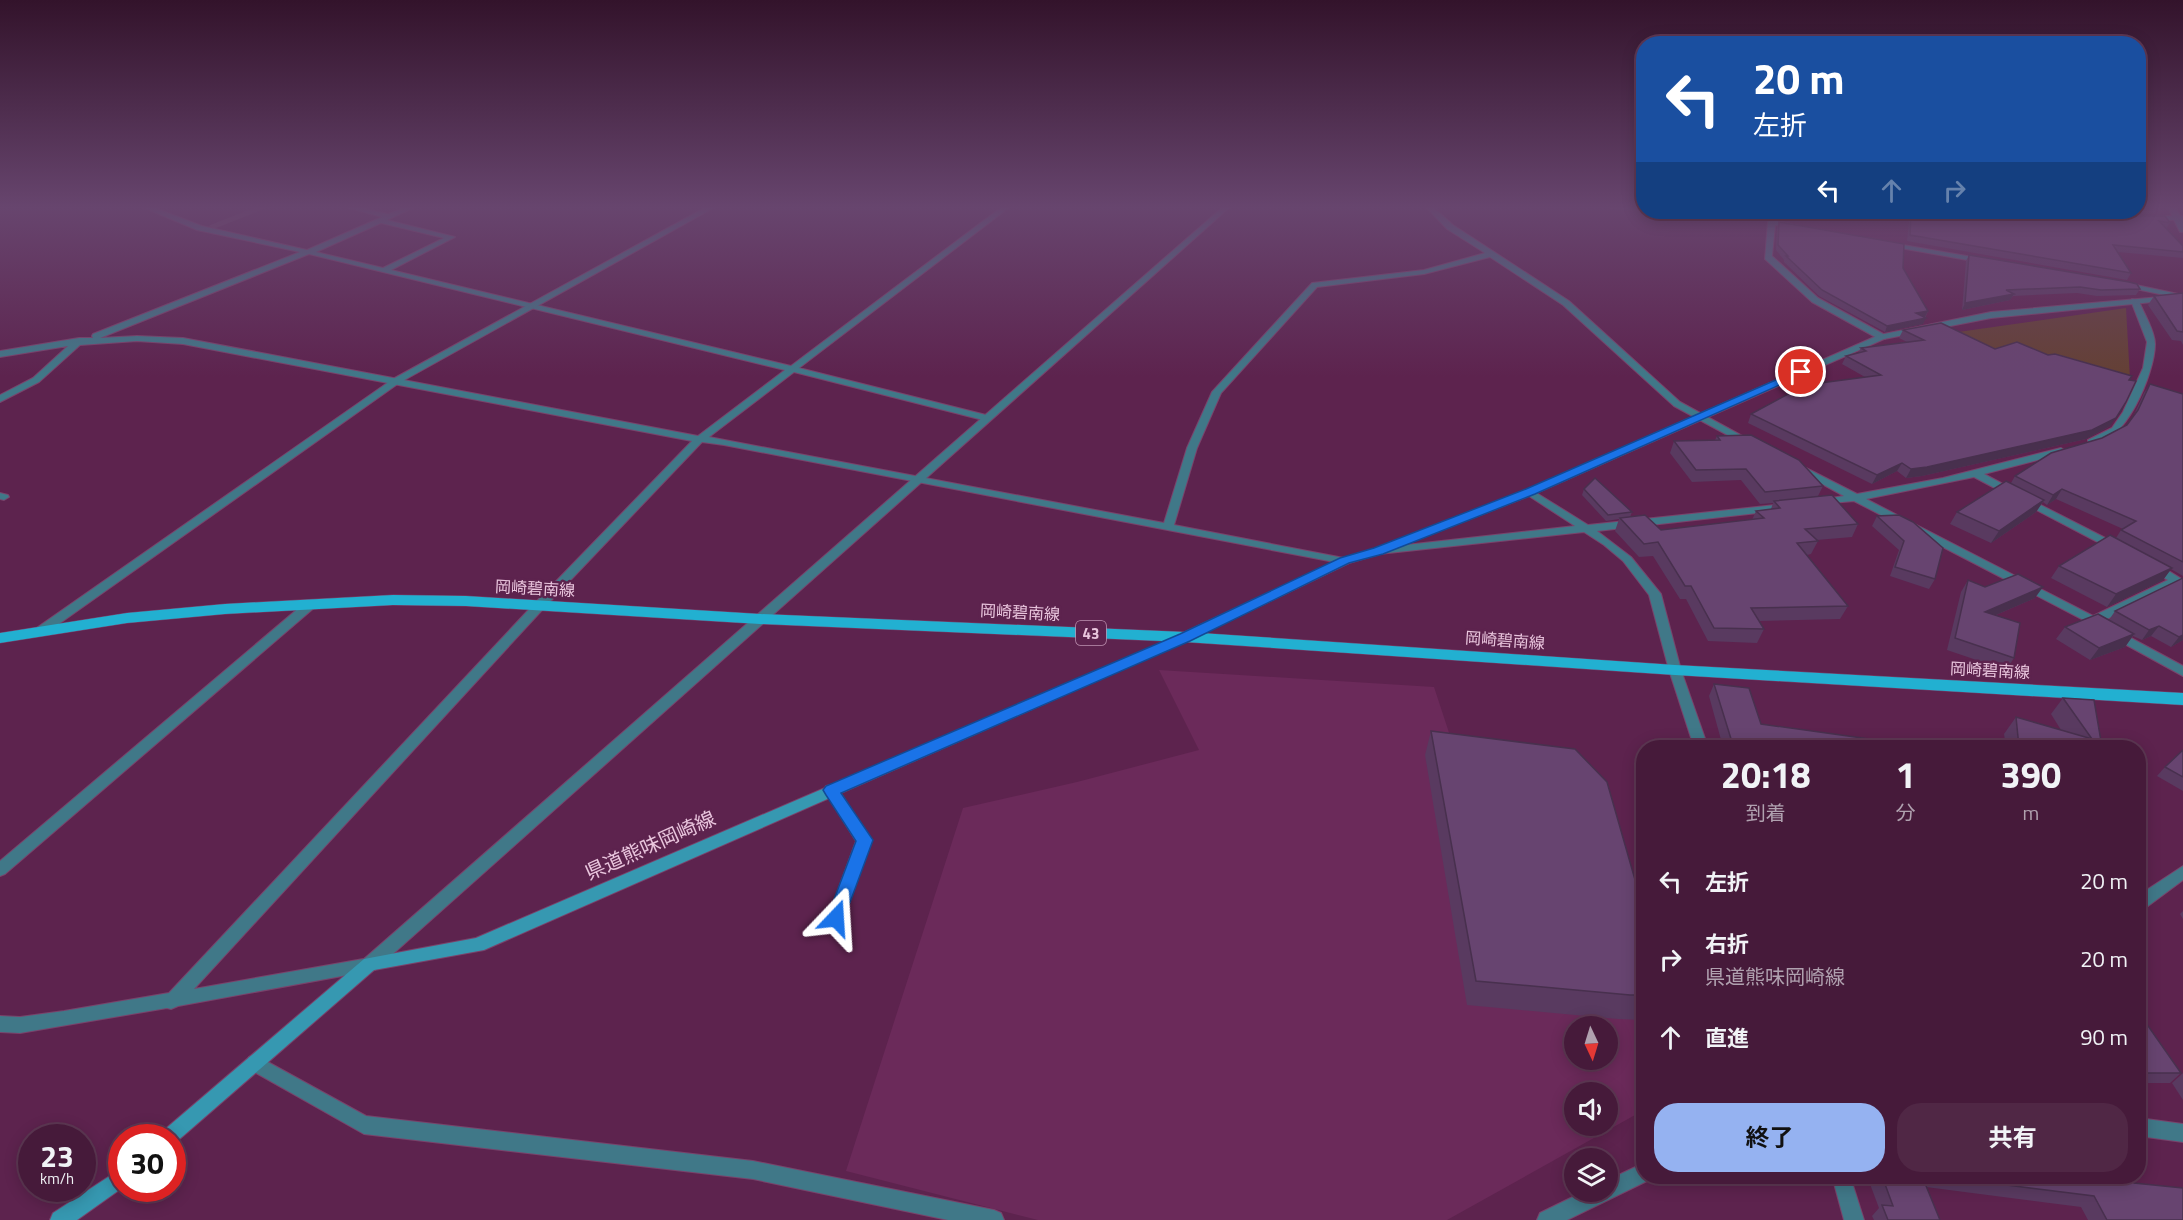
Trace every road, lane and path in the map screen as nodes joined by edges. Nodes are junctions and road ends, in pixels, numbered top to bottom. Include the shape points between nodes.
1 (280, 263) edge
2 (351, 263) edge
3 (398, 263) edge
4 (611, 263) edge
5 (933, 263) edge
6 (1163, 263) edge
7 (1458, 263) edge
8 (1505, 263) edge
9 (1774, 263) edge
10 (382, 271) junction
11 (2115, 282) edge
12 (2183, 297) edge
13 (2135, 301) junction
14 (531, 307) junction
15 (1882, 337) junction
16 (79, 341) junction
17 (0, 354) edge
18 (792, 370) junction
19 (396, 381) junction
20 (0, 399) edge
21 (1699, 416) junction
22 (987, 418) junction
23 (700, 439) junction
24 (2079, 446) edge
25 (1762, 449) edge
26 (2068, 449) edge
27 (1794, 466) edge
28 (1976, 474) junction
29 (919, 479) junction
30 (1530, 492) junction
31 (1857, 499) junction
32 (1169, 525) junction
33 (1585, 529) junction
34 (1379, 551) junction
35 (2124, 552) edge
36 (1345, 561) junction
37 (2145, 563) edge
38 (311, 604) junction
39 (539, 606) junction
40 (760, 619) junction
41 (2093, 621) junction
42 (42, 630) junction
43 (1185, 637) junction
44 (0, 638) edge
45 (1675, 669) junction
46 (2183, 672) edge
47 (2183, 699) edge
48 (1699, 740) edge
49 (831, 790) junction
50 (0, 870) edge
51 (2183, 872) edge
52 (2146, 899) edge
53 (836, 918) dead end
54 (370, 964) junction
55 (171, 1002) junction
56 (0, 1024) edge
57 (255, 1063) junction
58 (184, 1124) edge
59 (2146, 1128) edge
60 (2183, 1133) edge
61 (1636, 1176) edge
62 (1843, 1184) edge
63 (1618, 1185) edge
64 (108, 1187) edge
65 (1583, 1202) edge
66 (955, 1216) edge
67 (60, 1220) edge
68 (994, 1220) edge
69 (1547, 1220) edge
70 (1854, 1220) edge

1 - 16 street
2 - 10 street
3 - 10 street
4 - 14 street
5 - 18 street
6 - 22 street
7 - 32 street via 1424,272 1315,285 1217,392 1192,448
8 - 21 street via 1566,303 1677,404
9 - 15 street via 1815,300
10 - 14 street
11 - 12 street
12 - 13 street
13 - 15 street via 1991,315
13 - 24 street via 2151,342 2148,368 2116,430
14 - 18 street
14 - 19 street
15 - 21 street
16 - 17 street
16 - 19 street via 153,337
16 - 20 street via 36,380
18 - 22 street
18 - 23 street
19 - 23 street
19 - 42 street
21 - 25 street
21 - 30 street
22 - 29 street
23 - 29 street
23 - 39 street
26 - 28 street
27 - 31 street
28 - 31 street
28 - 35 street
29 - 32 street
29 - 40 street
30 - 33 street
30 - 34 street
31 - 33 street
31 - 41 street
32 - 36 street
33 - 34 street
33 - 45 street via 1627,559 1655,594
34 - 36 street
36 - 43 street
37 - 41 street via 2177,580
38 - 39 main road, 岡崎碧南線 / 43 via 393,600
38 - 42 main road, 岡崎碧南線 / 43 via 127,618
38 - 50 street
39 - 40 main road, 岡崎碧南線 / 43
39 - 55 street
40 - 43 main road, 岡崎碧南線 / 43
40 - 54 street
41 - 46 street
42 - 44 main road, 岡崎碧南線 / 43
43 - 45 main road, 岡崎碧南線 / 43
43 - 49 main road, 県道熊味岡崎線
45 - 47 main road, 岡崎碧南線 / 43
45 - 48 street
49 - 53 street via 864,840
49 - 54 main road, 県道熊味岡崎線 via 478,945
51 - 52 street
54 - 55 street
54 - 57 main road
55 - 56 street via 53,1021
57 - 58 main road
57 - 66 street via 364,1125 753,1170
59 - 60 street
61 - 63 street
62 - 70 street
64 - 67 main road
65 - 69 street
66 - 68 street

